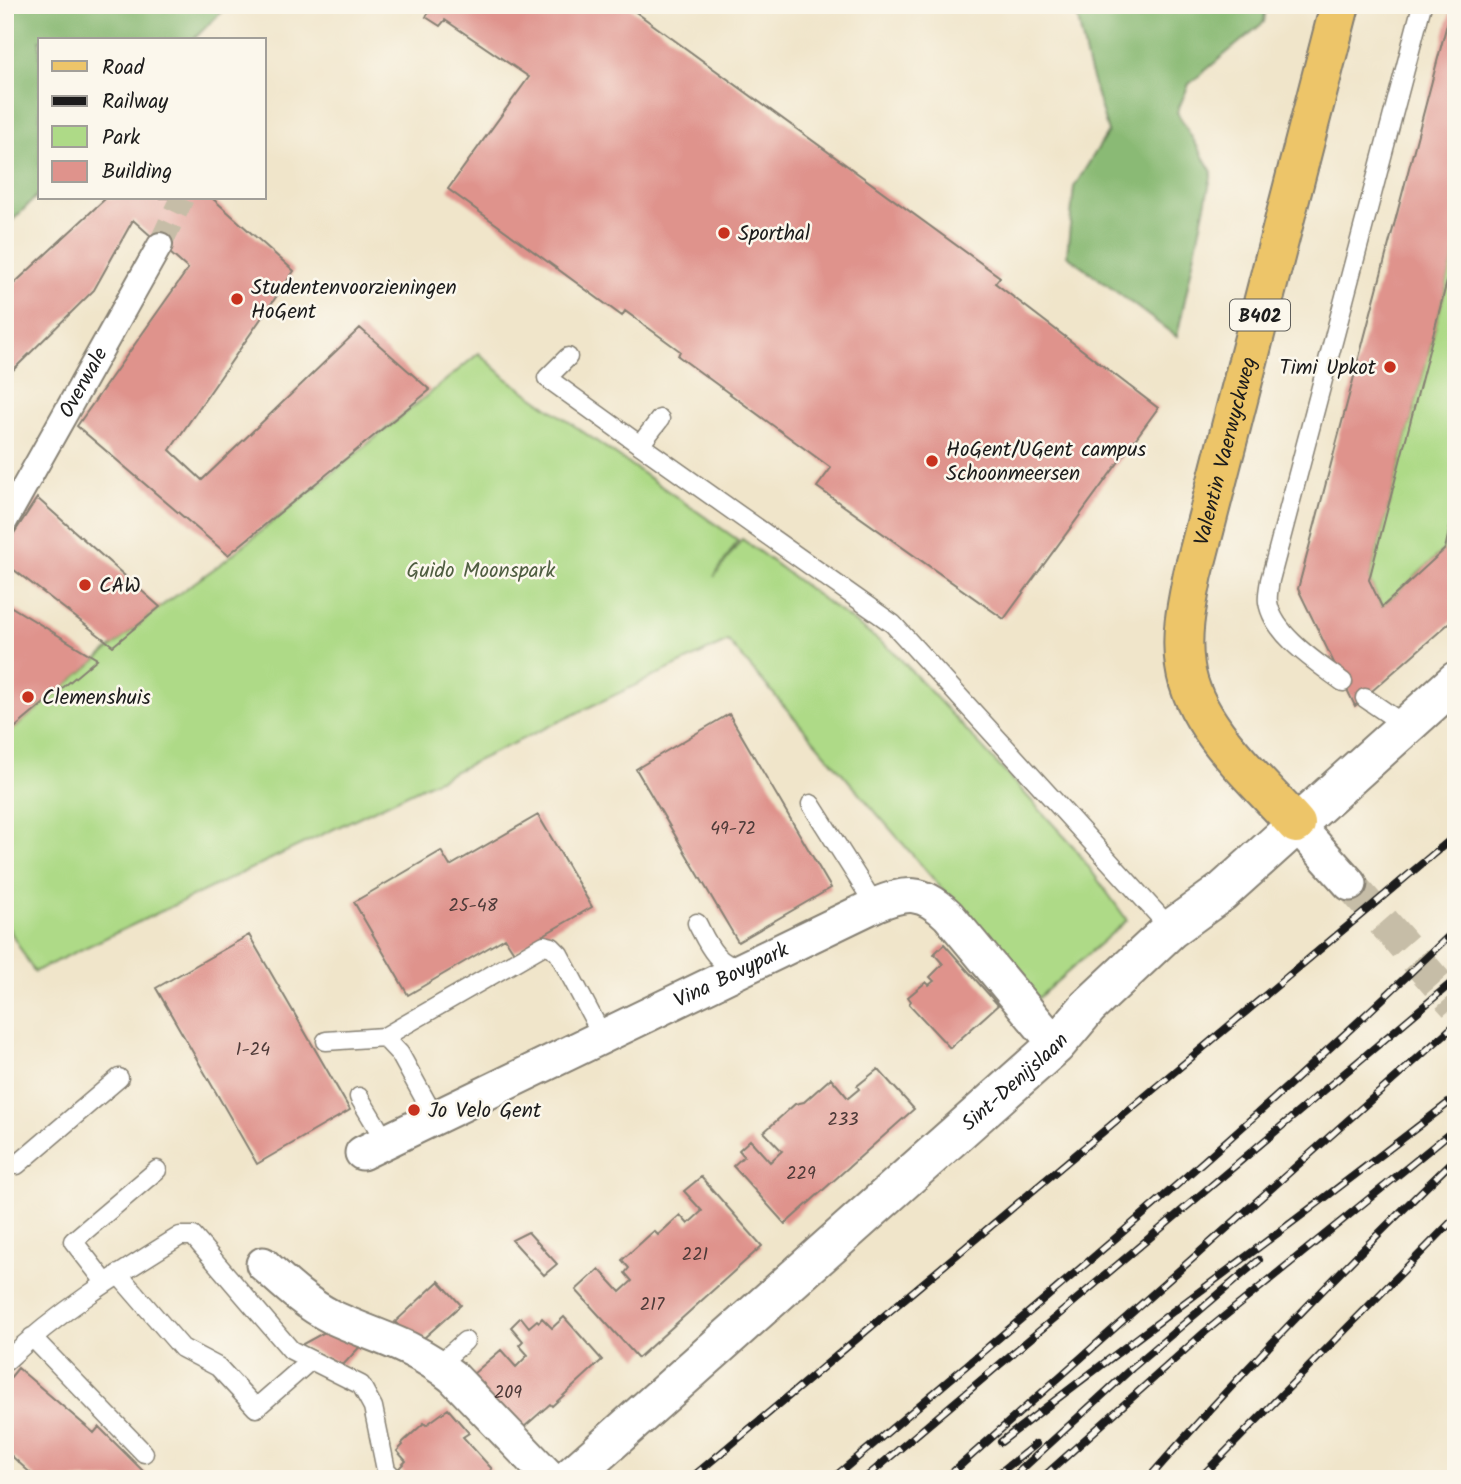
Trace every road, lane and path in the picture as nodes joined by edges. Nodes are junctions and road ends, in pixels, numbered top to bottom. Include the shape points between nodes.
1 (1340, 5) edge
2 (1422, 5) edge
3 (160, 245) tunnel mouth
4 (568, 357) dead end
5 (660, 419) dead end
6 (640, 445) junction
7 (5, 521) edge
8 (1456, 681) edge
9 (1343, 682) dead end
10 (1365, 698) dead end
11 (1406, 726) junction
12 (811, 804) dead end
13 (1296, 824) junction
14 (1350, 884) tunnel mouth
15 (875, 905) junction
16 (697, 922) dead end
17 (1171, 929) junction
18 (751, 965) junction
19 (384, 1037) junction
20 (603, 1037) junction
21 (326, 1041) dead end
22 (1056, 1045) junction
23 (119, 1078) dead end
24 (359, 1097) dead end
25 (435, 1118) junction
26 (374, 1148) joint
27 (5, 1163) edge
28 (157, 1170) dead end
29 (263, 1265) dead end
30 (111, 1278) junction
31 (32, 1337) junction
32 (465, 1341) dead end
33 (311, 1360) junction
34 (5, 1362) edge
35 (439, 1365) junction
36 (144, 1453) dead end
37 (396, 1479) edge
38 (551, 1479) edge
39 (569, 1479) edge

1 - 13 main road, Valentin Vaerwyckweg / B402 via 1183,625 1185,667 1197,704 1220,738
2 - 9 lane via 1270,580 1272,617 1287,637
3 - 7 street, Overwale
4 - 6 lane via 547,378
5 - 6 lane
6 - 17 lane via 893,624
8 - 11 street, Sint-Denijslaan
10 - 11 lane
11 - 13 street, Sint-Denijslaan
12 - 15 lane
13 - 14 street
13 - 17 street, Sint-Denijslaan via 1222,892
15 - 18 street, Vina Bovypark
15 - 22 street, Vina Bovypark via 911,895 940,907
16 - 18 lane via 726,965
17 - 22 street, Sint-Denijslaan via 1088,1007
18 - 20 street, Vina Bovypark
19 - 20 lane via 544,945 559,954
19 - 21 lane
19 - 25 lane via 400,1054
20 - 25 street, Vina Bovypark
22 - 39 street, Sint-Denijslaan
23 - 27 lane via 17,1165
24 - 26 lane
25 - 26 street, Vina Bovypark
28 - 30 lane via 73,1241
29 - 35 street via 333,1317 405,1345
30 - 31 lane
30 - 33 lane via 180,1236 193,1236 291,1350
30 - 33 lane via 182,1348 218,1367 256,1408
31 - 34 lane
31 - 36 lane
32 - 35 lane
33 - 37 lane via 361,1385 373,1407 386,1470
35 - 38 street

